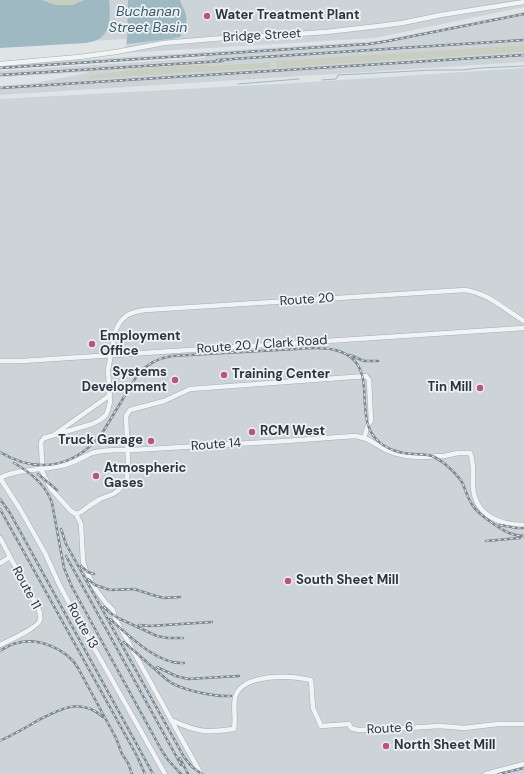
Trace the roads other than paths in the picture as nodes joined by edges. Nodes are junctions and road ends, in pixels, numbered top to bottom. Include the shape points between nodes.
1 (524, 2) edge
2 (0, 64) edge
3 (524, 321) edge
4 (524, 328) edge
5 (111, 355) junction
6 (0, 361) edge
7 (110, 396) junction
8 (52, 436) junction
9 (364, 438) junction
10 (127, 450) junction
11 (41, 469) junction
12 (0, 478) edge
13 (76, 514) junction
14 (524, 525) edge
15 (0, 538) edge
16 (10, 557) junction
17 (0, 563) edge
18 (0, 645) edge
19 (171, 720) junction
20 (524, 724) edge
21 (524, 764) edge
22 (165, 774) edge
23 (201, 774) edge
24 (486, 774) edge

1 - 2 street, Bridge Street via 387,25 326,32 164,43 79,57
3 - 5 street, Route 20 via 484,296 465,290 145,310 130,313 120,322
4 - 5 street, Route 20 / Clark Road
5 - 6 street, Route 20 / Clark Road
5 - 7 street via 107,375 111,386
7 - 8 street
7 - 8 street via 106,416
8 - 11 street via 44,438 41,442
9 - 10 street, Route 14 via 340,436
9 - 10 street via 371,421 366,376 190,389 164,401 130,410 126,416
9 - 14 street, Route 14 via 406,456 421,458 470,453 473,459 475,497 480,507 490,517 501,522
10 - 11 street, Route 14 via 99,452 69,464
10 - 13 street via 127,479 119,490
11 - 12 street, Route 14
11 - 13 street via 51,489
12 - 22 street, Route 13 via 45,553 75,614
13 - 19 street via 81,524 83,561 89,576 97,591 113,610
15 - 16 street
16 - 17 street
16 - 18 street, Route 11 via 41,617 35,627
19 - 20 street, Route 6 via 200,731 234,729 234,698 241,686 254,680 295,677 311,680 313,708 321,726 349,724 362,730
19 - 23 street
21 - 24 street

